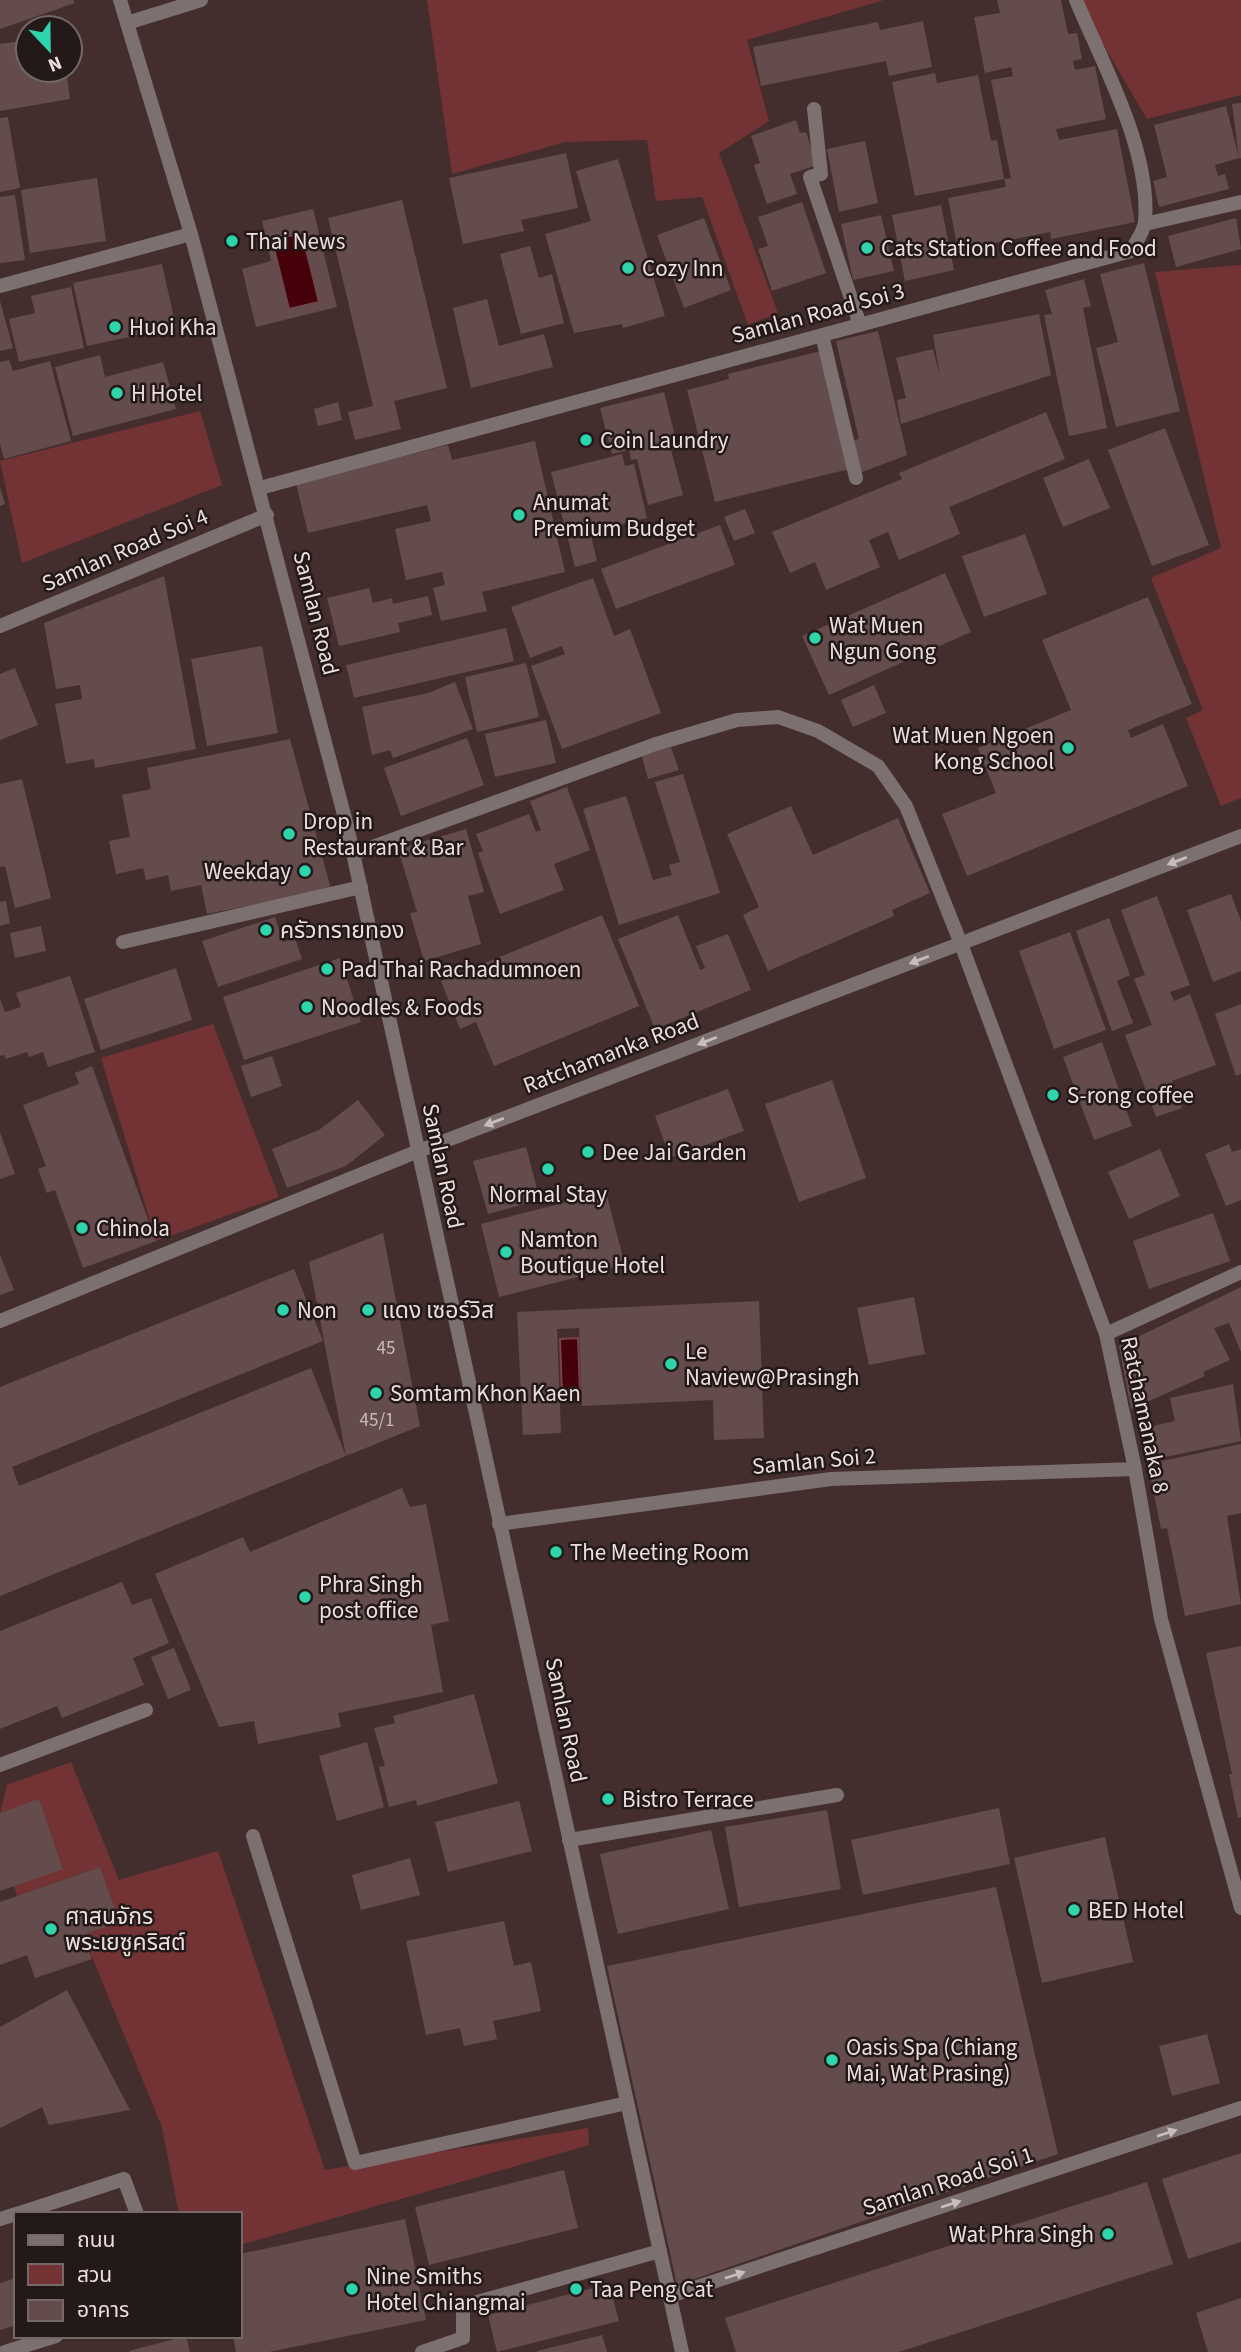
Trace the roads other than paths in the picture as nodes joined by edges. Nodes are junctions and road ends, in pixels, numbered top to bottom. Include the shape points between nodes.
1 (120, 0) edge
2 (201, 0) edge
3 (1076, 0) edge
4 (127, 23) junction
5 (814, 109) dead end
6 (1241, 202) edge
7 (1145, 224) junction
8 (191, 234) junction
9 (0, 286) edge
10 (860, 325) junction
11 (821, 335) junction
12 (856, 478) dead end
13 (260, 488) junction
14 (267, 515) junction
15 (0, 626) edge
16 (1241, 836) edge
17 (353, 854) junction
18 (361, 887) junction
19 (123, 942) dead end
20 (961, 944) junction
21 (416, 1152) junction
22 (1241, 1272) edge
23 (0, 1321) edge
24 (1105, 1334) junction
25 (1135, 1469) junction
26 (499, 1524) junction
27 (146, 1710) dead end
28 (0, 1765) edge
29 (837, 1795) dead end
30 (253, 1836) dead end
31 (569, 1840) junction
32 (1241, 1908) edge
33 (628, 2103) junction
34 (1241, 2108) edge
35 (22, 2212) edge
36 (136, 2212) edge
37 (660, 2250) junction
38 (670, 2296) junction
39 (50, 2338) edge
40 (5, 2352) edge
41 (422, 2352) edge
42 (682, 2352) edge

1 - 4 street, Samlan Road
2 - 4 street
3 - 7 street via 1128,125 1143,176
4 - 8 street, Samlan Road
5 - 10 street via 821,174 810,177
6 - 7 street
7 - 10 street, Samlan Road Soi 3 via 1131,251
8 - 9 street
8 - 13 street, Samlan Road
10 - 11 street, Samlan Road Soi 3
11 - 12 street
11 - 13 street, Samlan Road Soi 3
13 - 14 street, Samlan Road
14 - 15 street, Samlan Road Soi 4
14 - 17 street, Samlan Road
16 -> 20 street, Ratchamanka Road
17 - 18 street, Samlan Road
17 - 20 street, Ratchamanaka 8 via 656,744 737,720 778,717 818,732 878,766 906,806
18 - 19 street
18 - 21 street, Samlan Road
20 -> 21 street, Ratchamanka Road
20 - 24 street, Ratchamanaka 8
21 - 23 street, Ratchamanka Road
21 - 26 street, Samlan Road
22 - 24 street
24 - 25 street, Ratchamanaka 8
25 - 26 street, Samlan Soi 2 via 831,1479
25 - 32 street, Ratchamanaka 8 via 1161,1619
26 - 31 street, Samlan Road
27 - 28 street
29 - 31 street
30 - 33 street via 355,2162
31 - 33 street, Samlan Road
33 - 37 street, Samlan Road
38 -> 34 street, Samlan Road Soi 1
35 - 36 street via 124,2179
37 - 38 street, Samlan Road
37 - 41 street via 463,2306 463,2338
38 - 42 street, Samlan Road
39 - 40 street

